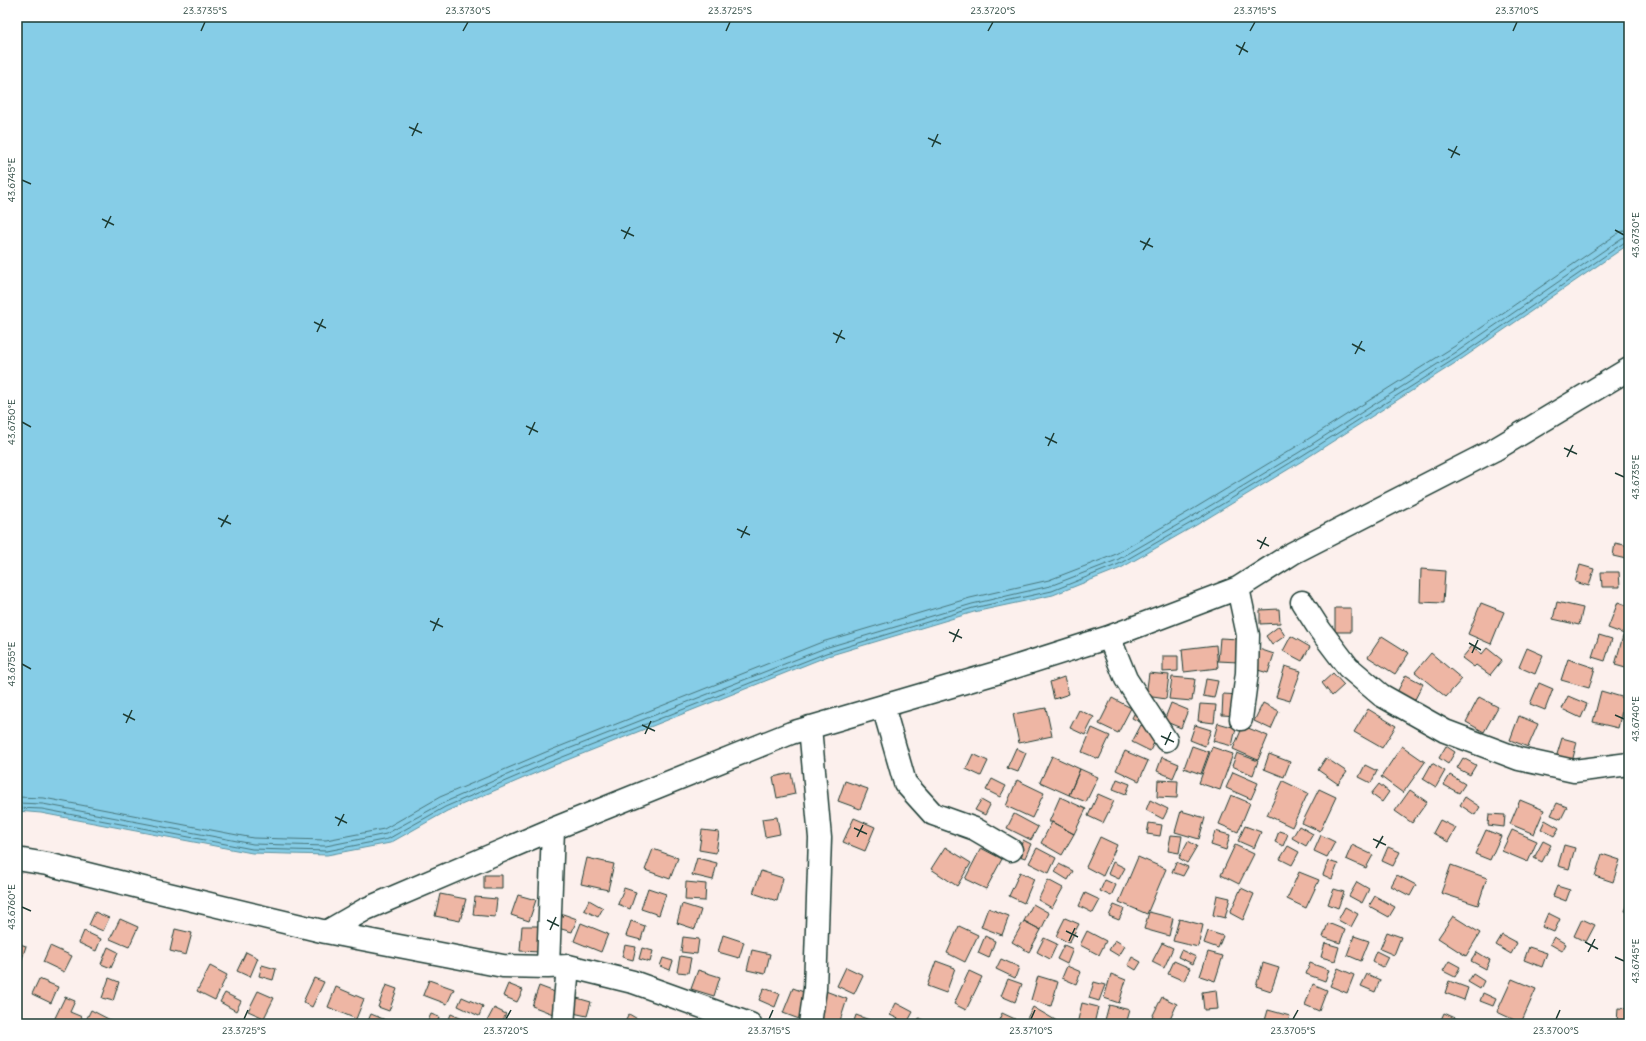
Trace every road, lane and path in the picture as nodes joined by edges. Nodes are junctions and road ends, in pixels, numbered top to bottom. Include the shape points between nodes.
1 (1629, 369) edge
2 (1238, 588) junction
3 (1302, 602) dead end
4 (1108, 637) junction
5 (883, 706) junction
6 (1241, 719) dead end
7 (810, 727) junction
8 (1166, 740) dead end
9 (1629, 764) edge
10 (553, 829) junction
11 (1011, 850) dead end
12 (17, 859) edge
13 (326, 932) junction
14 (558, 966) junction
15 (563, 1024) edge
16 (750, 1024) edge
17 (810, 1024) edge

1 - 2 street via 1494,450 1293,553
2 - 4 street
2 - 6 street via 1248,634 1247,673
3 - 9 street via 1348,667 1381,695 1445,731 1519,759 1574,771
4 - 5 street
4 - 8 street via 1126,679
5 - 7 street
5 - 11 street via 904,783 933,814 975,829
7 - 10 street
7 - 17 street via 820,838 815,989
10 - 13 street via 366,909
10 - 14 street
12 - 13 street via 47,864
13 - 14 street via 503,966
14 - 15 street
14 - 16 street via 633,982

